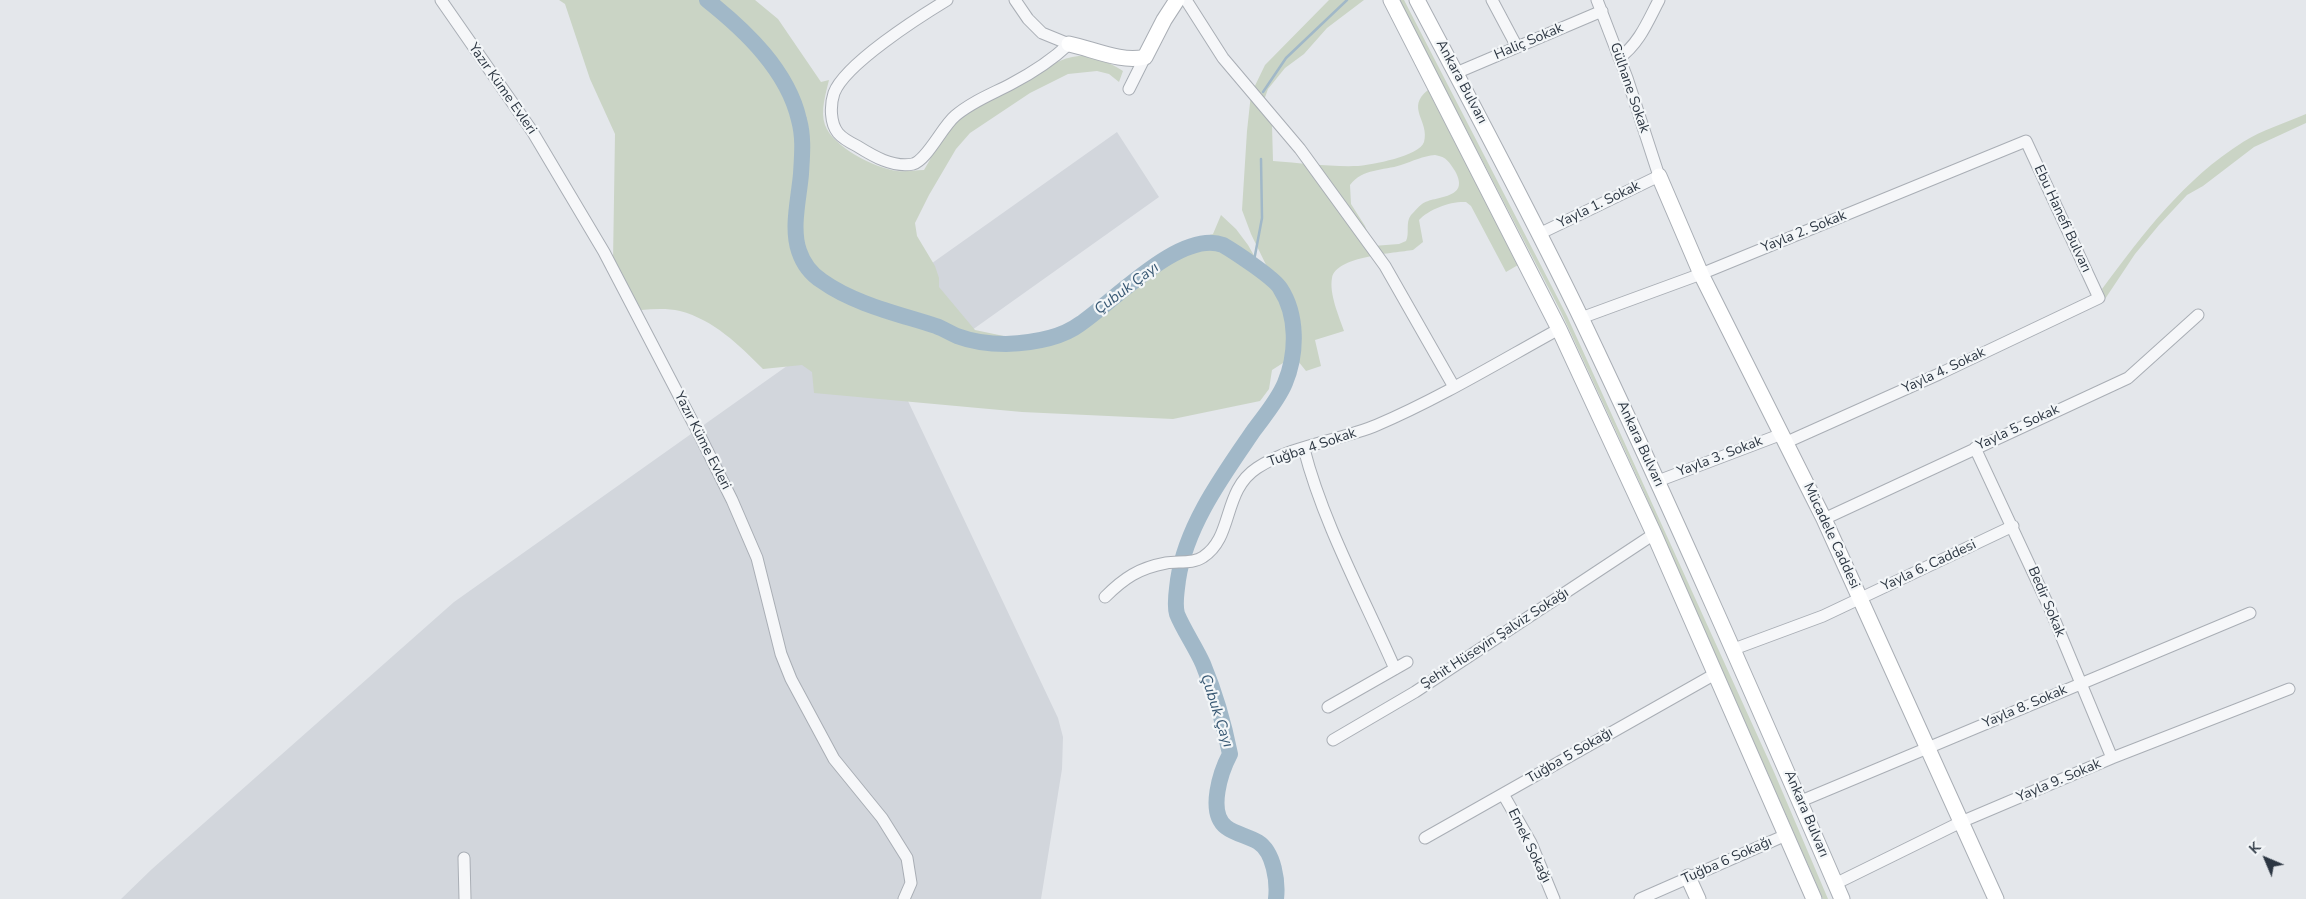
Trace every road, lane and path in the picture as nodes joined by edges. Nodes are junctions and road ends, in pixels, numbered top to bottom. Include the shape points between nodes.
1 (441, 0) edge
2 (947, 0) edge
3 (1015, 0) edge
4 (1177, 0) edge
5 (1186, 0) edge
6 (1391, 0) edge
7 (1418, 0) edge
8 (1492, 0) edge
9 (1659, 0) edge
10 (1600, 6) edge
11 (1069, 44) junction
12 (1516, 47) junction
13 (1145, 57) junction
14 (1619, 58) junction
15 (1456, 73) junction
16 (1129, 89) dead end
17 (2026, 141) joint
18 (1658, 176) junction
19 (1539, 234) junction
20 (1701, 274) junction
21 (2099, 298) joint
22 (2198, 315) dead end
23 (1581, 318) junction
24 (1559, 329) junction
25 (1454, 386) junction
26 (1785, 438) junction
27 (1304, 448) junction
28 (1975, 448) junction
29 (1658, 481) junction
30 (1824, 519) junction
31 (2013, 526) junction
32 (1654, 534) junction
33 (1105, 597) dead end
34 (1861, 598) junction
35 (2250, 613) dead end
36 (1734, 649) junction
37 (1407, 662) dead end
38 (1395, 669) junction
39 (1715, 674) junction
40 (2081, 684) junction
41 (2289, 689) dead end
42 (1328, 707) dead end
43 (1333, 740) dead end
44 (1928, 749) junction
45 (2112, 758) junction
46 (1503, 794) junction
47 (1800, 801) junction
48 (1961, 822) junction
49 (1786, 835) junction
50 (1425, 838) dead end
51 (464, 858) dead end
52 (1688, 877) junction
53 (1835, 884) junction
54 (465, 899) edge
55 (904, 899) edge
56 (1554, 899) edge
57 (1640, 899) edge
58 (1698, 899) edge
59 (1814, 899) edge
60 (1842, 899) edge
61 (1996, 899) edge

1 - 55 street, Yazır Küme Evleri via 532,131 599,244 700,436 757,558 791,679 834,759 877,811 907,858 911,883
2 - 11 street via 895,35 855,68 834,93 832,118 838,133 894,164 919,162 955,116 1029,74
3 - 11 street via 1042,33
4 - 13 main road
5 - 25 street via 1223,58 1300,150 1385,266
6 - 24 main road, Ankara Bulvarı
7 - 15 main road, Ankara Bulvarı
8 - 12 street
9 - 14 street via 1638,40
10 - 12 street, Haliç Sokak
10 - 14 street, Gülhane Sokak
11 - 13 main road via 1122,58
12 - 15 street, Haliç Sokak
13 - 16 street
14 - 18 street, Gülhane Sokak
15 - 19 main road, Ankara Bulvarı
17 - 20 street, Yayla 2. Sokak
17 - 21 street, Ebu Hanefi Bulvarı
18 - 19 street, Yayla 1. Sokak
18 - 20 main road, Mücadele Caddesi
19 - 23 main road, Ankara Bulvarı
20 - 23 street, Yayla 2. Sokak
20 - 26 main road, Mücadele Caddesi
21 - 26 street, Yayla 4. Sokak via 1939,374
22 - 28 street, Yayla 5. Sokak via 2128,378
23 - 29 main road, Ankara Bulvarı
24 - 25 street, Tuğba 4 Sokak
24 - 32 main road, Ankara Bulvarı
25 - 27 street, Tuğba 4 Sokak via 1361,432
26 - 29 street, Yayla 3. Sokak
26 - 30 main road, Mücadele Caddesi
27 - 33 street, Tuğba 4 Sokak via 1264,464 1243,479 1216,543 1202,558 1166,563 1128,576
27 - 38 street via 1311,477
28 - 30 street, Yayla 5. Sokak
28 - 31 street, Bedir Sokak
29 - 36 main road, Ankara Bulvarı
30 - 34 main road, Mücadele Caddesi
31 - 34 street, Yayla 6. Caddesi
31 - 40 street, Bedir Sokak
32 - 39 main road, Ankara Bulvarı
32 - 43 street, Şehit Hüseyin Şalviz Sokağı via 1415,692
34 - 36 street, Yayla 6. Caddesi via 1823,616
34 - 44 main road, Mücadele Caddesi
35 - 40 street, Yayla 8. Sokak
36 - 47 main road, Ankara Bulvarı
37 - 38 street
38 - 42 street
39 - 46 street, Tuğba 5 Sokağı
39 - 49 main road, Ankara Bulvarı
40 - 44 street, Yayla 8. Sokak
40 - 45 street, Bedir Sokak
41 - 45 street, Yayla 9. Sokak
44 - 47 street, Yayla 8. Sokak
44 - 48 main road, Mücadele Caddesi
45 - 48 street, Yayla 9. Sokak
46 - 50 street, Tuğba 5 Sokağı
46 - 56 street, Emek Sokağı via 1531,843
47 - 53 main road, Ankara Bulvarı
48 - 53 street, Yayla 9. Sokak
48 - 61 main road, Mücadele Caddesi
49 - 52 street, Tuğba 6 Sokağı
49 - 59 main road, Ankara Bulvarı
51 - 54 street
52 - 57 street, Tuğba 6 Sokağı
52 - 58 main road
53 - 60 main road, Ankara Bulvarı

